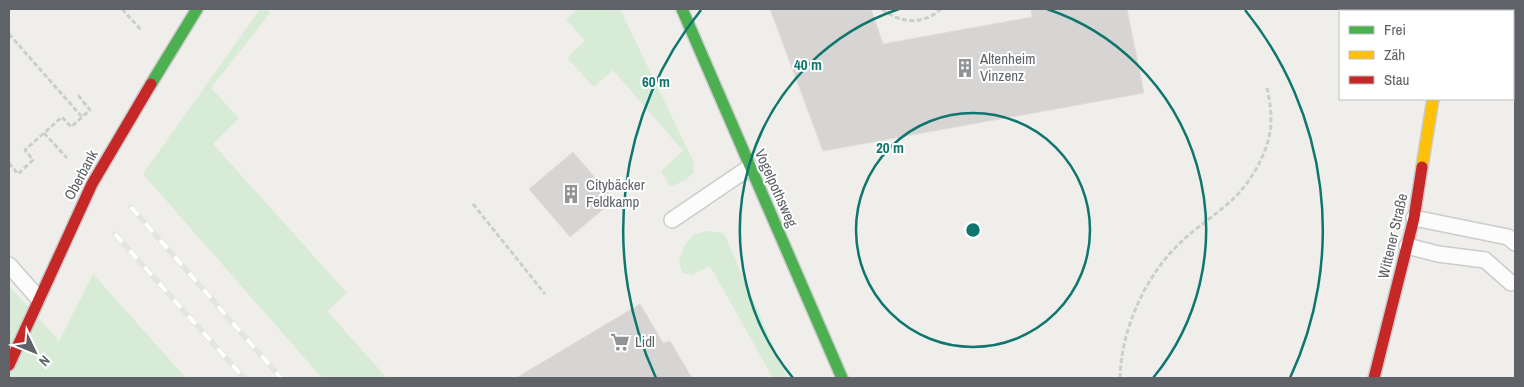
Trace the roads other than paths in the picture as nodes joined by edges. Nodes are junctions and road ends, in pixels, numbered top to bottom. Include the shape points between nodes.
1 (197, 9) edge
2 (682, 9) edge
3 (1433, 100) edge
4 (750, 167) junction
5 (1414, 218) junction
6 (672, 220) dead end
7 (1515, 242) edge
8 (1407, 246) junction
9 (9, 265) edge
10 (1511, 283) dead end
11 (38, 298) junction
12 (9, 365) edge
13 (842, 378) edge
14 (1374, 378) edge

1 - 11 street, Oberbank via 92,184
2 - 4 street, Vogelpothsweg
3 - 5 street, Wittener Straße
4 - 6 lane
4 - 13 street, Vogelpothsweg
5 - 7 lane via 1508,237
5 - 8 street, Wittener Straße
8 - 10 lane via 1485,260
8 - 14 street, Wittener Straße
9 - 11 lane
11 - 12 street, Oberbank

